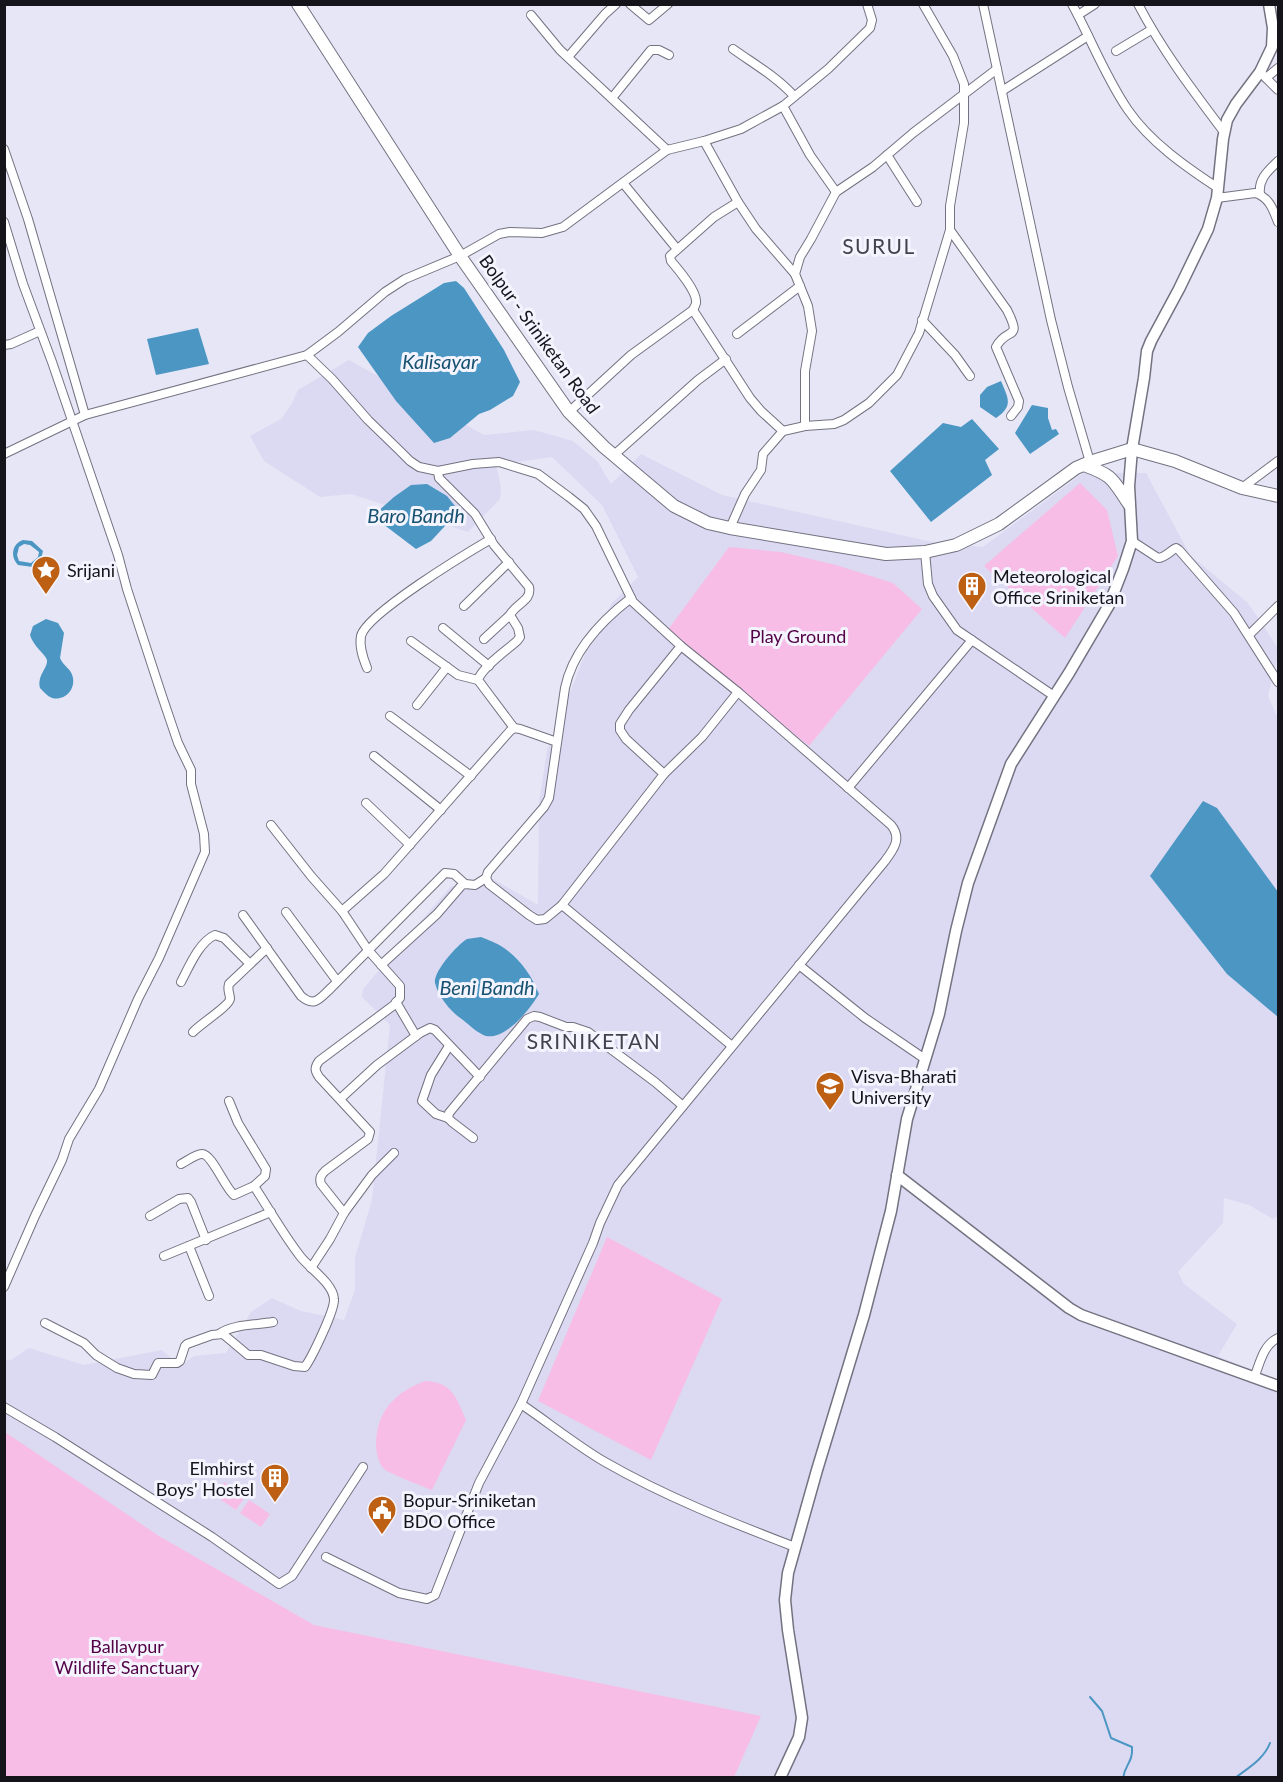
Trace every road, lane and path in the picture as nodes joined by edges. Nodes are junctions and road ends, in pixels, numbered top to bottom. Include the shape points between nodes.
1 (298, 4) edge
2 (616, 4) edge
3 (630, 4) edge
4 (668, 4) edge
5 (867, 4) edge
6 (923, 4) edge
7 (983, 4) edge
8 (1072, 4) edge
9 (1095, 4) edge
10 (1138, 4) edge
11 (1270, 5) edge
12 (531, 15) dead end
13 (1078, 15) junction
14 (1151, 30) junction
15 (1088, 36) junction
16 (733, 49) dead end
17 (1116, 51) dead end
18 (669, 55) dead end
19 (568, 57) junction
20 (1278, 68) edge
21 (997, 69) junction
22 (1263, 75) junction
23 (1278, 90) edge
24 (964, 92) junction
25 (1002, 92) junction
26 (794, 96) junction
27 (612, 98) junction
28 (783, 106) junction
29 (1224, 132) junction
30 (704, 141) junction
31 (4, 149) edge
32 (667, 150) junction
33 (887, 155) junction
34 (1278, 161) edge
35 (623, 183) junction
36 (836, 192) junction
37 (1218, 193) junction
38 (1260, 194) junction
39 (738, 202) junction
40 (917, 202) dead end
41 (4, 222) edge
42 (1278, 222) edge
43 (950, 230) junction
44 (677, 249) junction
45 (460, 256) junction
46 (795, 274) junction
47 (800, 286) junction
48 (693, 310) junction
49 (922, 320) junction
50 (40, 331) junction
51 (737, 334) dead end
52 (4, 345) edge
53 (307, 355) junction
54 (726, 359) junction
55 (970, 376) dead end
56 (570, 412) junction
57 (85, 415) junction
58 (1011, 416) dead end
59 (71, 420) junction
60 (805, 426) junction
61 (783, 431) junction
62 (1132, 449) junction
63 (4, 454) edge
64 (614, 455) junction
65 (1278, 461) edge
66 (1087, 463) junction
67 (438, 471) junction
68 (1242, 488) junction
69 (1278, 496) edge
70 (1129, 504) junction
71 (730, 528) junction
72 (491, 539) junction
73 (1132, 542) junction
74 (925, 552) junction
75 (509, 562) junction
76 (631, 598) junction
77 (464, 606) dead end
78 (1278, 606) edge
79 (510, 615) junction
80 (443, 628) dead end
81 (1249, 635) junction
82 (484, 639) dead end
83 (972, 640) junction
84 (411, 642) dead end
85 (681, 646) junction
86 (489, 666) junction
87 (447, 667) junction
88 (367, 668) dead end
89 (478, 680) junction
90 (1278, 682) edge
91 (738, 692) junction
92 (1054, 696) junction
93 (417, 705) dead end
94 (390, 716) dead end
95 (514, 728) junction
96 (557, 741) junction
97 (374, 756) dead end
98 (664, 774) junction
99 (471, 776) junction
100 (848, 788) junction
101 (366, 803) dead end
102 (441, 810) junction
103 (272, 825) dead end
104 (410, 845) junction
105 (486, 878) junction
106 (465, 884) junction
107 (562, 905) junction
108 (342, 911) junction
109 (286, 912) dead end
110 (243, 915) dead end
111 (267, 948) junction
112 (368, 950) junction
113 (250, 964) junction
114 (381, 965) junction
115 (799, 965) junction
116 (337, 981) junction
117 (181, 982) dead end
118 (396, 1002) junction
119 (193, 1032) dead end
120 (416, 1035) junction
121 (449, 1046) junction
122 (732, 1046) junction
123 (925, 1059) junction
124 (480, 1077) junction
125 (340, 1100) junction
126 (229, 1101) dead end
127 (683, 1106) junction
128 (448, 1118) junction
129 (473, 1138) dead end
130 (394, 1153) dead end
131 (181, 1164) dead end
132 (897, 1175) junction
133 (254, 1186) junction
134 (272, 1212) junction
135 (344, 1213) junction
136 (150, 1216) dead end
137 (206, 1240) junction
138 (189, 1246) junction
139 (164, 1257) dead end
140 (311, 1268) junction
141 (4, 1287) edge
142 (209, 1296) dead end
143 (273, 1322) dead end
144 (45, 1323) dead end
145 (219, 1334) junction
146 (1278, 1338) edge
147 (1254, 1378) junction
148 (1278, 1386) edge
149 (521, 1404) junction
150 (4, 1407) edge
151 (363, 1467) dead end
152 (795, 1547) junction
153 (326, 1557) dead end
154 (780, 1778) edge

1 - 45 main road, Bolpur - Sriniketan Road
2 - 19 street
3 - 4 street via 649,20
5 - 26 street via 870,28
6 - 24 street via 958,65
7 - 21 street
8 - 13 street
9 - 13 street
10 - 14 street
11 - 22 main road via 1273,38
12 - 19 street
13 - 15 street
14 - 17 street
14 - 29 street
15 - 25 street
15 - 37 street via 1135,119
16 - 26 street
18 - 27 street via 651,50
19 - 27 street
20 - 22 street
21 - 24 street
21 - 25 street
22 - 23 street
22 - 29 main road via 1230,113
24 - 33 street
24 - 43 street via 964,123 950,206
25 - 66 street via 1051,320
26 - 28 street
27 - 32 street
28 - 30 street via 741,129
28 - 36 street
29 - 37 main road
30 - 32 street
30 - 39 street
31 - 57 street
32 - 35 street
33 - 36 street
33 - 40 street
34 - 38 street via 1263,177
35 - 44 street
35 - 45 street via 563,227 542,233 499,234
36 - 46 street via 800,257
37 - 38 street
37 - 62 main road via 1205,238 1147,351
38 - 42 street via 1269,201
39 - 44 street
39 - 46 street
41 - 50 street
43 - 49 street
43 - 58 street via 1014,324 1013,333 996,347 1019,401
44 - 48 street via 670,260 696,299
45 - 53 street via 392,287
45 - 56 main road, Bolpur - Sriniketan Road
46 - 47 street
47 - 51 street
47 - 60 street via 812,331 805,371
48 - 54 street
48 - 56 street via 631,355
49 - 55 street
49 - 60 street via 897,375 869,403 834,424
50 - 52 street
50 - 59 street
53 - 57 street
53 - 67 street via 410,461
54 - 61 street via 750,398
54 - 64 street
56 - 64 main road, Bolpur - Sriniketan Road
57 - 59 street
59 - 63 street
59 - 141 street via 178,743 191,770 190,784 205,852 99,1089 69,1139
60 - 61 street
61 - 71 street via 763,454 762,467
62 - 66 main road, Bolpur - Sriniketan Road
62 - 68 main road via 1175,461
62 - 70 main road
64 - 71 main road, Bolpur - Sriniketan Road via 674,506 708,523
65 - 68 street
66 - 70 main road via 1113,478
66 - 74 main road, Bolpur - Sriniketan Road via 999,524 956,545
67 - 72 street via 439,478 475,514
67 - 76 street via 500,462 538,474 552,483 584,509 596,526
68 - 69 main road
70 - 73 main road
71 - 74 main road, Bolpur - Sriniketan Road via 886,554
72 - 75 street
72 - 88 street via 366,626 361,636 361,653
73 - 81 street via 1158,558 1173,549 1179,550
73 - 92 main road via 1109,605
74 - 83 street via 933,596 957,630
75 - 77 street
75 - 79 street via 530,593
76 - 85 street
76 - 96 street via 603,621 574,660 567,677
78 - 81 street
79 - 82 street
79 - 86 street via 520,637
80 - 86 street
81 - 90 street
83 - 92 street
83 - 100 street
84 - 87 street
85 - 91 street
85 - 98 street via 620,724 626,739
86 - 89 street
87 - 89 street
87 - 93 street
89 - 95 street
91 - 98 street via 702,737
91 - 100 street
92 - 123 main road via 1011,764 968,883
94 - 99 street
95 - 96 street
95 - 99 street
96 - 105 street via 549,798
97 - 102 street
98 - 107 street
99 - 102 street
100 - 115 street via 891,825 897,842
101 - 104 street
102 - 104 street
103 - 108 street
104 - 108 street
105 - 106 street via 475,885
105 - 107 street via 537,920 545,919
106 - 112 street via 454,874 445,873
106 - 114 street
107 - 122 street
108 - 112 street
109 - 116 street
110 - 111 street
111 - 113 street
111 - 116 street via 308,1002 317,1000
112 - 114 street
112 - 116 street
113 - 117 street via 224,938 215,935 209,937
113 - 119 street via 227,986 228,1004
114 - 118 street via 400,986
115 - 122 street
115 - 123 street via 865,1018
118 - 120 street
118 - 125 street via 316,1066 319,1077
120 - 121 street via 430,1028
120 - 125 street
121 - 124 street
121 - 128 street via 422,1101 436,1114
122 - 127 street
123 - 132 main road via 907,1119
124 - 127 street via 527,1020 540,1017 588,1032
124 - 128 street
125 - 135 street via 370,1132 368,1139 321,1175 321,1184
126 - 133 street via 266,1169 266,1176
127 - 149 street via 618,1185
128 - 129 street
130 - 135 street
131 - 133 street via 205,1154 231,1193 236,1195
132 - 147 main road via 1081,1315
132 - 152 main road via 864,1315
133 - 134 street
134 - 137 street
134 - 140 street
135 - 140 street
136 - 137 street via 186,1197
137 - 138 street
138 - 139 street
138 - 142 street
140 - 145 street via 329,1286 334,1300 305,1367 248,1355
143 - 145 street
144 - 145 street via 84,1343 117,1368 145,1375 152,1375 158,1363 179,1362 188,1344
146 - 147 street via 1264,1350
147 - 148 main road
149 - 152 street via 641,1482
149 - 153 street via 479,1483 435,1594 427,1599 399,1593
150 - 151 street via 212,1536 279,1584 292,1576
152 - 154 main road via 785,1600 802,1718 799,1737

